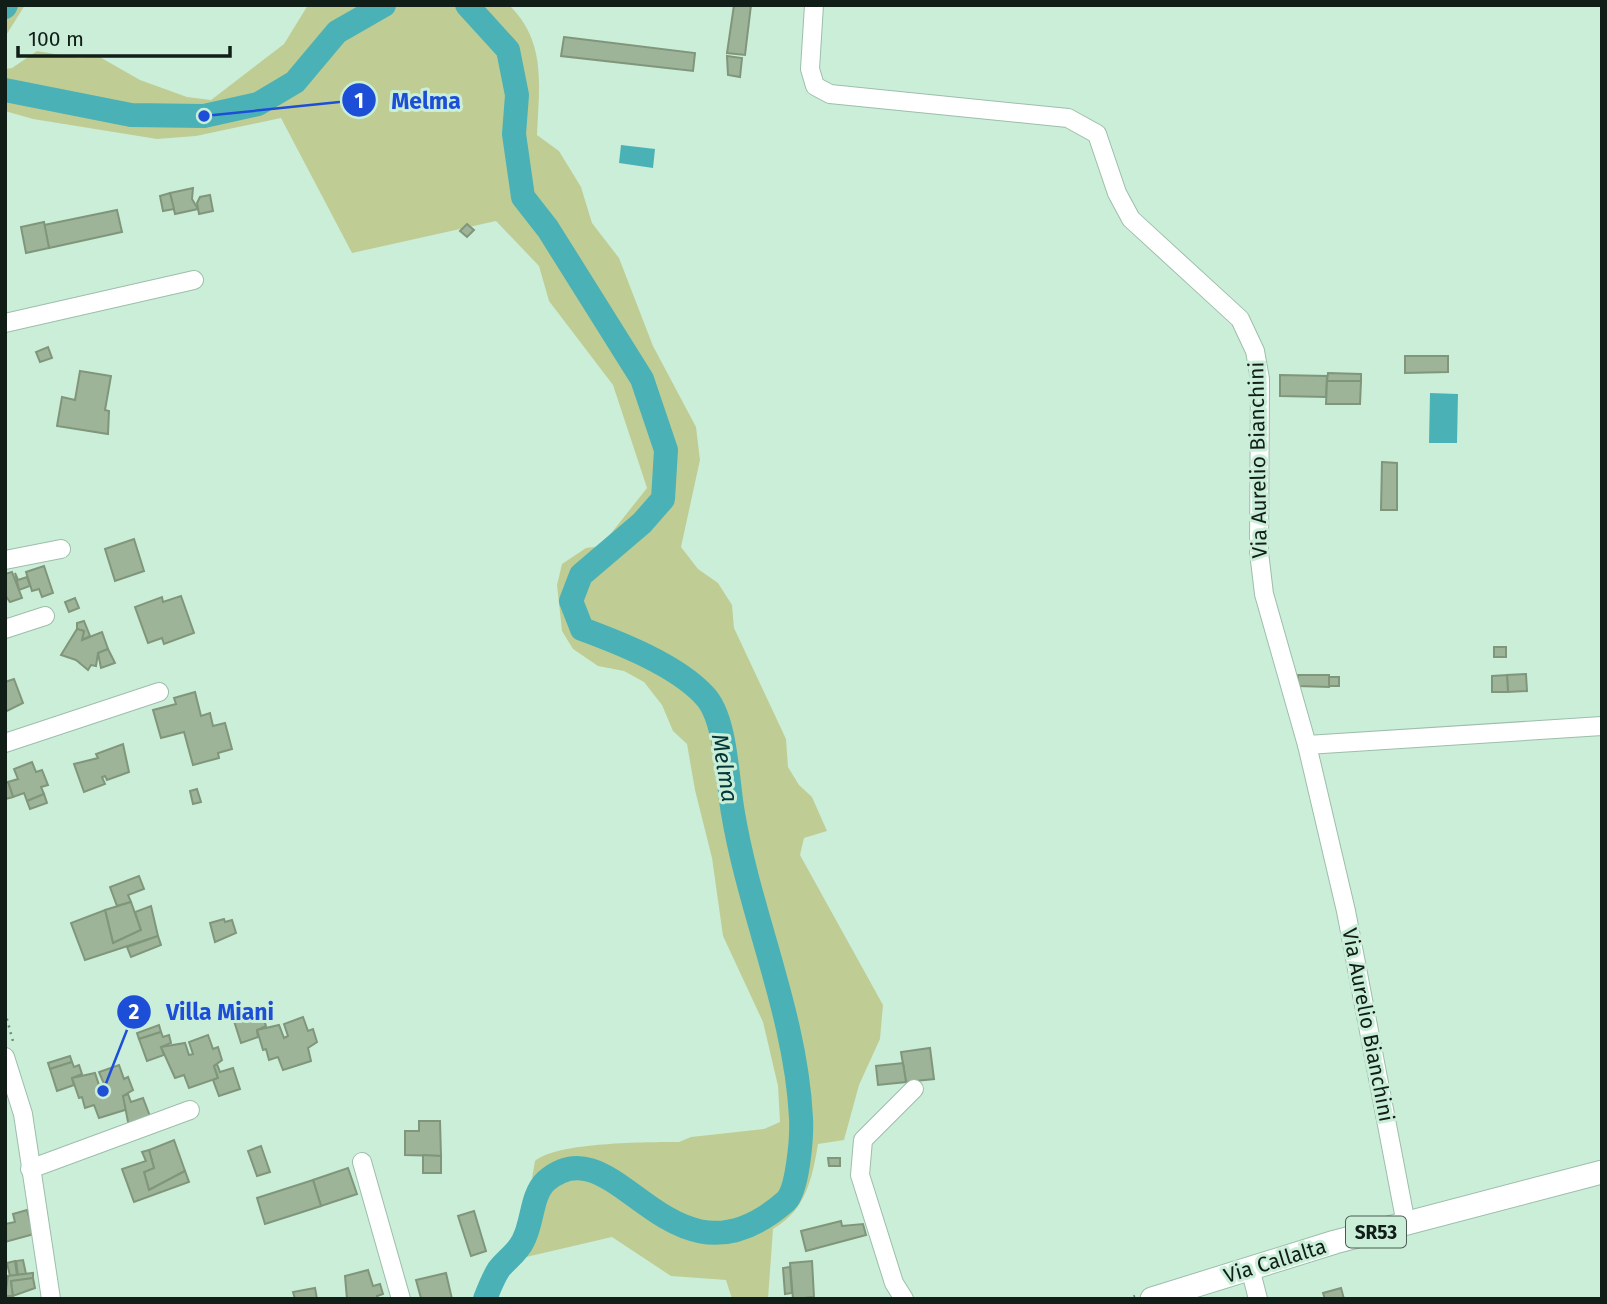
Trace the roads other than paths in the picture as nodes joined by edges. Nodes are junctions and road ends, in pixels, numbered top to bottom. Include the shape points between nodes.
1 (814, 5) edge
2 (194, 280) dead end
3 (5, 323) edge
4 (61, 549) dead end
5 (5, 560) edge
6 (44, 616) dead end
7 (5, 629) edge
8 (159, 692) dead end
9 (1602, 726) edge
10 (5, 743) edge
11 (1307, 745) junction
12 (6, 1062) edge
13 (914, 1089) dead end
14 (190, 1110) dead end
15 (23, 1114) junction
16 (5, 1122) edge
17 (362, 1162) dead end
18 (30, 1169) junction
19 (1602, 1172) edge
20 (1406, 1224) junction
21 (1250, 1268) junction
22 (51, 1299) edge
23 (401, 1299) edge
24 (904, 1299) edge
25 (1152, 1299) edge
26 (1258, 1299) edge

1 - 11 street, Via Aurelio Bianchini via 810,69 816,86 830,94 1068,118 1097,134 1131,219 1240,319 1255,351 1260,379 1259,552 1264,594
2 - 3 street
4 - 5 street
6 - 7 street
8 - 10 street
9 - 11 street
11 - 20 street, Via Aurelio Bianchini via 1346,911
12 - 15 street
13 - 24 street via 863,1140 860,1175 894,1283
14 - 18 street
15 - 16 street
15 - 18 street
17 - 23 street
18 - 22 street
19 - 20 main road, Via Callalta / SR53
20 - 21 main road, Via Callalta / SR53
21 - 25 main road, Via Callalta / SR53
21 - 26 street

